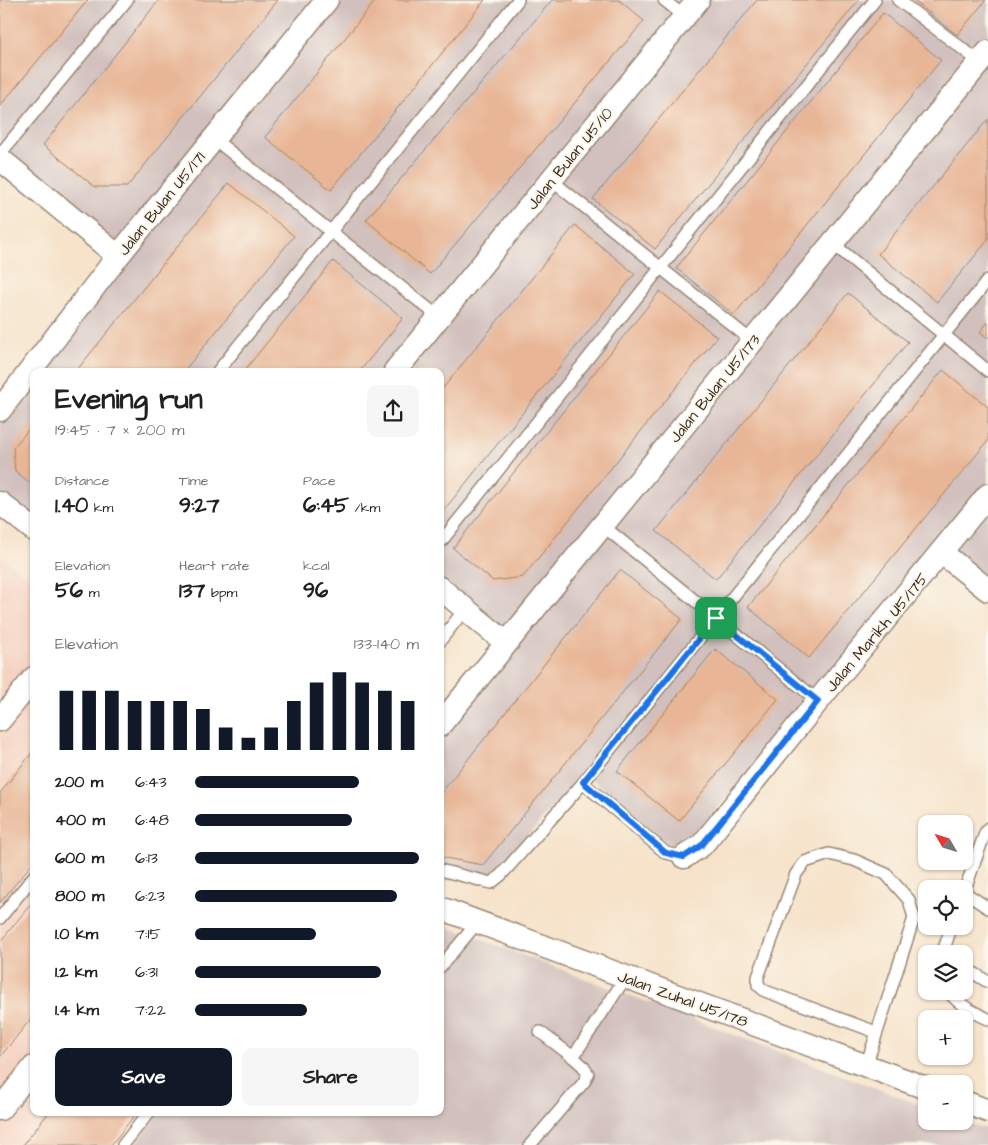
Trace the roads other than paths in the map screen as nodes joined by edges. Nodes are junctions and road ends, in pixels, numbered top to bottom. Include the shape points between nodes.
1 (127, 0) edge
2 (327, 0) edge
3 (518, 0) edge
4 (664, 0) edge
5 (875, 0) edge
6 (898, 0) edge
7 (692, 8) edge
8 (984, 57) edge
9 (214, 139) junction
10 (0, 154) edge
11 (0, 159) edge
12 (551, 180) junction
13 (332, 232) junction
14 (832, 243) junction
15 (118, 256) junction
16 (660, 268) junction
17 (988, 280) edge
18 (439, 317) junction
19 (944, 335) junction
20 (752, 341) junction
21 (32, 368) edge
22 (220, 368) edge
23 (397, 368) edge
24 (30, 371) edge
25 (988, 371) edge
26 (0, 410) edge
27 (988, 495) edge
28 (0, 502) edge
29 (602, 525) junction
30 (30, 527) edge
31 (444, 538) edge
32 (941, 552) junction
33 (988, 590) edge
34 (444, 592) edge
35 (465, 610) junction
36 (716, 618) junction
37 (444, 636) edge
38 (506, 643) junction
39 (30, 683) edge
40 (818, 701) junction
41 (0, 720) edge
42 (444, 720) edge
43 (583, 782) junction
44 (988, 828) edge
45 (684, 857) joint
46 (444, 871) edge
47 (968, 880) edge
48 (30, 881) edge
49 (973, 898) edge
50 (988, 908) edge
51 (444, 909) edge
52 (0, 918) edge
53 (478, 922) junction
54 (444, 962) edge
55 (973, 973) edge
56 (626, 977) junction
57 (988, 982) edge
58 (956, 1000) edge
59 (988, 1019) edge
60 (540, 1032) dead end
61 (876, 1032) junction
62 (573, 1057) junction
63 (866, 1066) junction
64 (30, 1072) edge
65 (918, 1085) edge
66 (973, 1105) edge
67 (0, 1109) edge
68 (988, 1111) edge
69 (146, 1116) edge
70 (123, 1145) edge
71 (530, 1145) edge

1 - 10 lane
2 - 9 street, Jalan Bulan U5/171
3 - 13 lane
4 - 7 lane
5 - 16 lane
6 - 8 lane
7 - 12 street, Jalan Bulan U5/10
8 - 14 street, Jalan Bulan U5/173
9 - 13 lane
9 - 15 street, Jalan Bulan U5/171
11 - 15 street
12 - 16 lane
12 - 18 street, Jalan Bulan U5/10
13 - 18 lane
13 - 22 lane
14 - 19 lane
14 - 20 street, Jalan Bulan U5/173
15 - 21 street, Jalan Bulan U5/171
16 - 20 lane
16 - 31 lane
17 - 19 lane
18 - 23 street, Jalan Bulan U5/10
19 - 25 lane
19 - 36 lane
20 - 29 street, Jalan Bulan U5/173
24 - 26 street, Jalan Bulan U5/171
27 - 32 street, Jalan Marikh U5/175
28 - 30 street
29 - 36 lane
29 - 38 street, Jalan Bulan U5/173
32 - 33 street
32 - 40 street, Jalan Marikh U5/175
34 - 35 street
35 - 37 lane
35 - 38 street
36 - 40 lane
36 - 43 lane
38 - 42 street, Jalan Bulan U5/173
39 - 41 street
40 - 45 street, Jalan Marikh U5/175 via 702,845
43 - 45 lane via 666,853
43 - 46 lane via 502,875 491,883
44 - 47 lane
48 - 52 lane
49 - 50 lane
51 - 53 street, Jalan Zuhal U5/178
53 - 54 lane
53 - 56 street, Jalan Zuhal U5/178
55 - 57 lane
56 - 62 lane
56 - 63 street, Jalan Zuhal U5/178
58 - 59 lane
60 - 62 lane
61 - 61 lane via 914,918 909,900 886,874 854,860 829,854 805,862 796,874 758,977 758,986
61 - 63 lane
62 - 71 lane via 588,1074
63 - 65 street, Jalan Zuhal U5/178
64 - 67 street
66 - 68 street
69 - 70 lane

